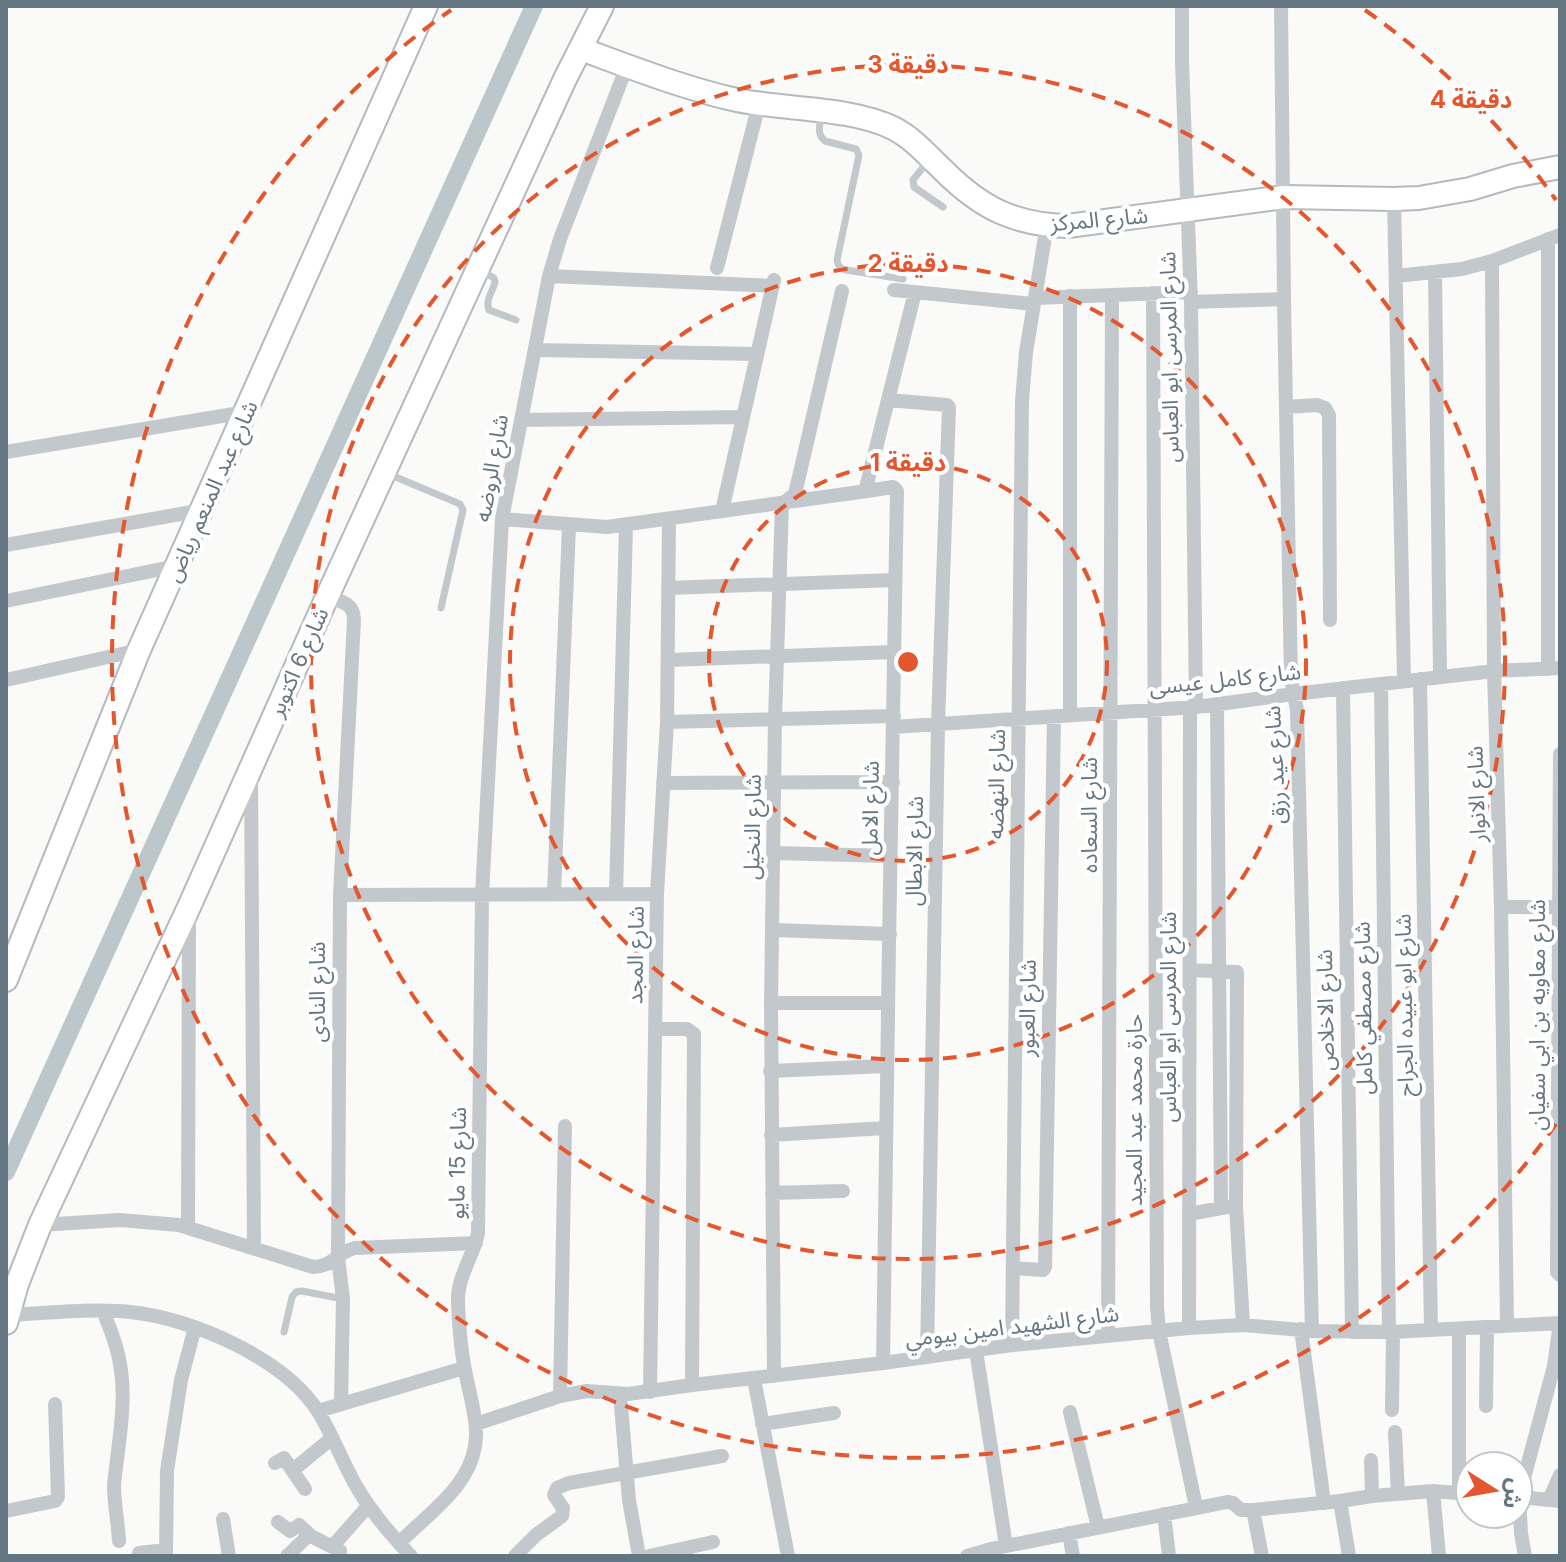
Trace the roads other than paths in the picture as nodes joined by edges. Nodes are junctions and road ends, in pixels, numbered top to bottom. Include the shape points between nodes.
1 (426, 6) edge
2 (602, 6) edge
3 (1182, 6) edge
4 (1281, 6) edge
5 (581, 49) junction
6 (627, 66) junction
7 (759, 104) junction
8 (822, 112) junction
9 (931, 158) junction
10 (1560, 167) edge
11 (1284, 197) junction
12 (1394, 199) junction
13 (943, 207) dead end
14 (1188, 209) junction
15 (1047, 225) junction
16 (1554, 237) edge
17 (1492, 261) junction
18 (717, 268) dead end
19 (478, 270) junction
20 (1435, 273) junction
21 (549, 276) junction
22 (1396, 276) junction
23 (898, 285) joint
24 (842, 291) dead end
25 (915, 292) junction
26 (1153, 293) junction
27 (1112, 295) junction
28 (1070, 296) junction
29 (1191, 297) junction
30 (1284, 299) junction
31 (1034, 301) junction
32 (516, 320) dead end
33 (535, 350) junction
34 (757, 354) junction
35 (888, 400) junction
36 (1286, 407) junction
37 (246, 412) junction
38 (743, 417) junction
39 (521, 420) junction
40 (6, 452) edge
41 (384, 472) junction
42 (867, 491) junction
43 (782, 504) junction
44 (203, 510) junction
45 (722, 511) junction
46 (502, 519) junction
47 (669, 519) junction
48 (569, 526) junction
49 (626, 526) junction
50 (6, 545) edge
51 (176, 566) junction
52 (895, 580) junction
53 (779, 584) junction
54 (668, 588) junction
55 (327, 597) junction
56 (6, 601) edge
57 (441, 608) dead end
58 (1330, 620) dead end
59 (139, 650) junction
60 (894, 652) junction
61 (777, 656) junction
62 (668, 660) junction
63 (1554, 668) edge
64 (1494, 671) junction
65 (1440, 677) junction
66 (1420, 679) junction
67 (6, 680) edge
68 (1404, 681) junction
69 (1381, 684) junction
70 (1343, 688) junction
71 (1294, 694) junction
72 (1217, 704) junction
73 (1193, 707) junction
74 (1154, 709) junction
75 (1112, 712) junction
76 (1070, 715) junction
77 (1054, 716) junction
78 (1019, 718) junction
79 (775, 719) junction
80 (894, 721) junction
81 (667, 722) junction
82 (938, 724) junction
83 (1560, 754) edge
84 (251, 767) junction
85 (774, 782) junction
86 (893, 782) junction
87 (663, 783) junction
88 (773, 853) junction
89 (891, 856) junction
90 (554, 894) junction
91 (616, 894) junction
92 (657, 894) junction
93 (340, 895) junction
94 (482, 895) junction
95 (189, 907) junction
96 (1501, 907) junction
97 (1559, 907) edge
98 (772, 930) junction
99 (890, 934) junction
100 (1190, 970) junction
101 (1219, 970) junction
102 (6, 980) edge
103 (771, 1003) junction
104 (888, 1003) junction
105 (656, 1029) junction
106 (886, 1066) junction
107 (770, 1071) junction
108 (565, 1126) dead end
109 (885, 1128) junction
110 (771, 1135) junction
111 (843, 1191) dead end
112 (772, 1193) junction
113 (1228, 1207) junction
114 (1189, 1214) junction
115 (40, 1225) junction
116 (188, 1227) junction
117 (476, 1243) junction
118 (254, 1248) junction
119 (338, 1257) junction
120 (1013, 1268) junction
121 (1560, 1275) edge
122 (343, 1299) junction
123 (103, 1311) junction
124 (7, 1319) edge
125 (1560, 1323) edge
126 (1243, 1325) junction
127 (1507, 1326) junction
128 (195, 1327) junction
129 (1487, 1327) junction
130 (1189, 1328) junction
131 (1459, 1329) junction
132 (1306, 1330) junction
133 (1431, 1330) junction
134 (1159, 1331) junction
135 (284, 1332) dead end
136 (1352, 1332) junction
137 (1391, 1332) junction
138 (1108, 1335) junction
139 (1012, 1345) junction
140 (976, 1350) junction
141 (927, 1357) junction
142 (883, 1363) junction
143 (464, 1368) junction
144 (774, 1376) junction
145 (754, 1379) junction
146 (692, 1385) junction
147 (650, 1392) junction
148 (620, 1394) junction
149 (560, 1396) junction
150 (55, 1404) dead end
151 (341, 1404) junction
152 (1486, 1406) dead end
153 (1392, 1410) dead end
154 (318, 1411) junction
155 (1070, 1412) dead end
156 (834, 1413) dead end
157 (476, 1424) junction
158 (762, 1424) junction
159 (1395, 1432) dead end
160 (332, 1438) junction
161 (1463, 1450) edge
162 (1532, 1450) edge
163 (722, 1456) dead end
164 (1371, 1460) dead end
165 (275, 1463) dead end
166 (293, 1470) junction
167 (627, 1473) junction
168 (1560, 1475) edge
169 (305, 1489) dead end
170 (1433, 1491) junction
171 (1454, 1492) edge
172 (1398, 1494) junction
173 (1372, 1496) junction
174 (1534, 1498) edge
175 (1554, 1500) edge
176 (1340, 1501) junction
177 (1324, 1503) junction
178 (368, 1506) junction
179 (1196, 1507) junction
180 (1253, 1510) junction
181 (6, 1511) edge
182 (1164, 1514) junction
183 (223, 1519) dead end
184 (278, 1522) dead end
185 (1098, 1527) junction
186 (1521, 1530) edge
187 (1069, 1533) junction
188 (309, 1535) junction
189 (119, 1541) dead end
190 (713, 1542) dead end
191 (399, 1543) junction
192 (997, 1550) edge
193 (336, 1551) edge
194 (139, 1553) dead end
195 (166, 1553) edge
196 (229, 1556) edge
197 (287, 1556) edge
198 (411, 1556) edge
199 (515, 1556) edge
200 (639, 1556) edge
201 (649, 1556) edge
202 (788, 1556) edge
203 (967, 1556) edge
204 (1073, 1556) edge
205 (1169, 1556) edge
206 (1262, 1556) edge
207 (1349, 1556) edge
208 (1439, 1556) edge
209 (1525, 1556) edge

1 - 37 main road, شارع عبد المنعم رياض
2 - 5 main road, شارع 6 اكتوبر
3 - 14 street, شارع المرسى ابو العباس
4 - 11 street, شارع عيد رزق
5 - 6 main road, شارع المركز
5 - 19 main road, شارع 6 اكتوبر
6 - 7 main road, شارع المركز
6 - 21 street, شارع الروضه
7 - 8 main road, شارع المركز
7 - 18 street
8 - 9 main road, شارع المركز via 895,129
8 - 23 lane via 821,138 856,149 859,155 837,265
9 - 13 lane via 913,180 914,187
9 - 15 main road, شارع المركز via 961,188 1003,215
10 - 12 main road, شارع المركز via 1445,194
11 - 12 main road, شارع المركز
11 - 14 main road, شارع المركز
11 - 30 street, شارع عيد رزق
12 - 22 street
14 - 15 main road, شارع المركز
14 - 29 street, شارع المرسى ابو العباس
15 - 31 street, شارع النهضه
16 - 17 street
16 - 63 street
17 - 20 street
17 - 64 street, شارع الانوار
19 - 32 lane via 494,278 489,310
19 - 41 main road, شارع 6 اكتوبر
20 - 22 street
20 - 65 street
21 - 33 street, شارع الروضه
21 - 34 street via 773,283
22 - 68 street
23 - 25 street
24 - 43 street, شارع النخيل via 795,494
25 - 31 street
25 - 35 street
26 - 27 street
26 - 29 street
26 - 74 street, حارة محمد عبد المجيد
27 - 28 street
27 - 75 street, شارع السعاده
28 - 31 street
28 - 76 street
29 - 30 street
29 - 73 street, شارع المرسى ابو العباس
30 - 36 street, شارع عيد رزق
31 - 78 street, شارع النهضه via 1022,401
33 - 34 street
33 - 39 street, شارع الروضه
34 - 38 street
35 - 42 street
35 - 82 street, شارع الابطال via 949,407
36 - 58 street via 1321,406 1329,415
36 - 71 street, شارع عيد رزق
37 - 40 street
37 - 44 main road, شارع عبد المنعم رياض
38 - 39 street
38 - 45 street
39 - 46 street, شارع الروضه
41 - 55 main road, شارع 6 اكتوبر
41 - 57 lane via 460,504 463,510
42 - 43 street
42 - 52 street, شارع الامل via 896,489
43 - 45 street
43 - 53 street, شارع النخيل
44 - 50 street
44 - 51 main road, شارع عبد المنعم رياض
45 - 47 street
46 - 48 street
46 - 94 street, شارع الروضه
47 - 49 street
47 - 54 street, شارع المجد
48 - 49 street
48 - 90 street
49 - 91 street
51 - 56 street
51 - 59 main road, شارع عبد المنعم رياض
52 - 53 street
52 - 60 street, شارع الامل
53 - 54 street
53 - 61 street, شارع النخيل
54 - 62 street, شارع المجد
55 - 84 main road, شارع 6 اكتوبر
55 - 93 street, شارع النادى via 345,603 354,614
59 - 67 street
59 - 102 main road, شارع عبد المنعم رياض
60 - 61 street
60 - 80 street, شارع الامل
61 - 62 street
61 - 79 street, شارع النخيل
62 - 81 street, شارع المجد
63 - 64 street, شارع كامل عيسى
64 - 65 street, شارع كامل عيسى
64 - 96 street, شارع الانوار
65 - 66 street, شارع كامل عيسى
66 - 68 street, شارع كامل عيسى
66 - 133 street, شارع ابو عبيده الجراح
68 - 69 street, شارع كامل عيسى
69 - 70 street, شارع كامل عيسى
69 - 137 street, شارع مصطفي كامل
70 - 71 street, شارع كامل عيسى
70 - 136 street, شارع الاخلاص
71 - 72 street, شارع كامل عيسى
71 - 132 street, شارع عيد رزق
72 - 73 street, شارع كامل عيسى
72 - 101 street
73 - 74 street, شارع كامل عيسى
73 - 100 street, شارع المرسى ابو العباس
74 - 75 street, شارع كامل عيسى
74 - 134 street, حارة محمد عبد المجيد
75 - 76 street, شارع كامل عيسى
75 - 138 street, شارع السعاده
76 - 77 street, شارع كامل عيسى
77 - 78 street, شارع كامل عيسى
77 - 120 street, شارع العبور via 1045,1267
78 - 82 street, شارع كامل عيسى
78 - 120 street, شارع النهضه
79 - 80 street, شارع كامل عيسى
79 - 81 street, شارع كامل عيسى
79 - 85 street, شارع النخيل
80 - 82 street, شارع كامل عيسى
80 - 86 street, شارع الامل
81 - 87 street, شارع المجد
82 - 141 street, شارع الابطال
83 - 97 street, شارع معاويه بن ابي سفيان
84 - 95 main road, شارع 6 اكتوبر
84 - 118 street
85 - 86 street
85 - 87 street
85 - 88 street, شارع النخيل
86 - 89 street, شارع الامل
87 - 92 street, شارع المجد
88 - 89 street
88 - 98 street, شارع النخيل
89 - 99 street, شارع الامل
90 - 91 street
90 - 94 street
91 - 92 street
92 - 105 street, شارع المجد
93 - 94 street
93 - 119 street, شارع النادى
94 - 117 street, شارع 15 مايو
95 - 115 main road, شارع 6 اكتوبر
95 - 116 street
96 - 97 street
96 - 127 street, شارع الانوار
97 - 121 street, شارع معاويه بن ابي سفيان
98 - 99 street
98 - 103 street, شارع النخيل
99 - 104 street, شارع الامل
100 - 101 street
100 - 114 street, شارع المرسى ابو العباس
101 - 113 street via 1237,972
103 - 104 street
103 - 107 street, شارع النخيل
104 - 106 street, شارع الامل
105 - 146 street via 687,1029 694,1034
105 - 147 street, شارع المجد
106 - 107 street
106 - 109 street, شارع الامل
107 - 110 street, شارع النخيل
108 - 149 street
109 - 110 street
109 - 142 street, شارع الامل
110 - 112 street, شارع النخيل
111 - 112 street
112 - 144 street, شارع النخيل
113 - 114 street
113 - 126 street
114 - 130 street, شارع المرسى ابو العباس
115 - 116 street via 120,1220
115 - 124 main road, شارع 6 اكتوبر
116 - 118 street
117 - 119 street via 355,1248
117 - 143 street, شارع 15 مايو via 458,1298
118 - 119 street via 313,1267
119 - 122 street, شارع النادى
120 - 139 street, شارع النهضه
122 - 135 lane via 296,1292
122 - 151 street, شارع النادى
123 - 124 street
123 - 128 street via 133,1312
123 - 189 street via 122,1380 114,1485
125 - 127 street, شارع الشهيد امين بيومي
125 - 162 street
126 - 130 street, شارع الشهيد امين بيومي
126 - 132 street, شارع الشهيد امين بيومي
127 - 129 street, شارع الشهيد امين بيومي
128 - 154 street via 284,1374
128 - 195 street via 175,1407 167,1471
129 - 131 street, شارع الشهيد امين بيومي
129 - 152 street
130 - 134 street, شارع الشهيد امين بيومي
131 - 133 street, شارع الشهيد امين بيومي
131 - 161 street
132 - 136 street, شارع الشهيد امين بيومي
132 - 177 street, شارع عيد رزق
133 - 137 street, شارع الشهيد امين بيومي
134 - 138 street, شارع الشهيد امين بيومي
134 - 179 street, حارة محمد عبد المجيد
136 - 137 street, شارع الشهيد امين بيومي
137 - 153 street, شارع مصطفي كامل
138 - 139 street, شارع الشهيد امين بيومي
139 - 140 street, شارع الشهيد امين بيومي
140 - 141 street, شارع الشهيد امين بيومي
140 - 192 street
141 - 142 street, شارع الشهيد امين بيومي
142 - 144 street, شارع الشهيد امين بيومي
143 - 151 street
143 - 157 street, شارع 15 مايو
144 - 145 street, شارع الشهيد امين بيومي
145 - 146 street, شارع الشهيد امين بيومي
145 - 158 street
146 - 147 street, شارع الشهيد امين بيومي
147 - 148 street, شارع الشهيد امين بيومي
148 - 149 street, شارع الشهيد امين بيومي via 587,1391
148 - 167 street
149 - 157 street, شارع الشهيد امين بيومي
150 - 181 street via 58,1497
151 - 154 street
154 - 160 street
155 - 185 street
156 - 158 street
157 - 191 street, شارع 15 مايو via 464,1475
158 - 202 street
159 - 172 street
160 - 166 street
160 - 178 street
163 - 167 street
164 - 173 street
165 - 166 street via 283,1458
166 - 169 street
167 - 199 street via 557,1488 554,1495 563,1513
167 - 200 street
168 - 175 street
170 - 171 street
170 - 172 street
170 - 208 street
172 - 173 street
173 - 176 street
174 - 175 street
176 - 177 street
176 - 207 street
177 - 180 street
178 - 191 street
178 - 193 street
179 - 180 street via 1230,1502
179 - 182 street
180 - 206 street
182 - 185 street
182 - 205 street
183 - 196 street
184 - 188 street via 290,1531 299,1525
185 - 187 street
186 - 209 street
187 - 192 street
187 - 204 street
188 - 193 street
188 - 197 street
190 - 201 street
191 - 198 street
192 - 203 street
194 - 195 street

